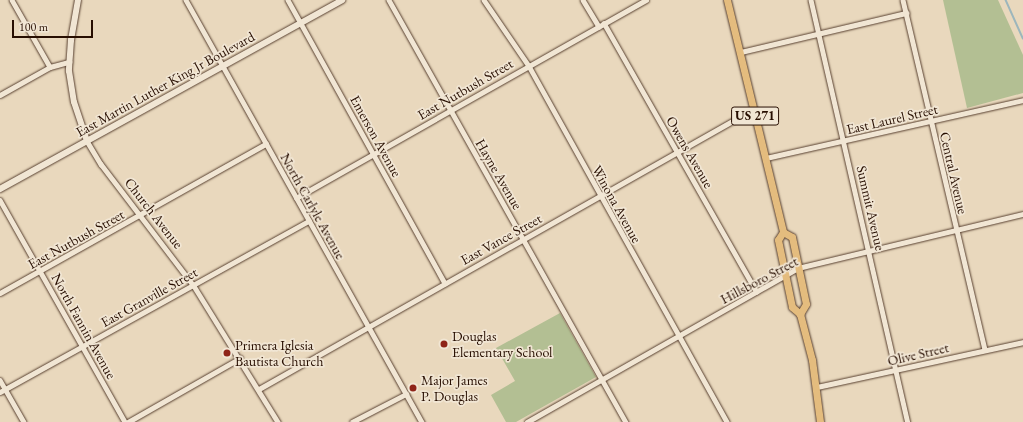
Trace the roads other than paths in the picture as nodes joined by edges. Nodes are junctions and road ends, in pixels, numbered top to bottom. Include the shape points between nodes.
1 (12, 0) edge
2 (78, 0) edge
3 (186, 0) edge
4 (288, 0) edge
5 (342, 0) edge
6 (389, 0) edge
7 (484, 0) edge
8 (583, 0) edge
9 (646, 0) edge
10 (727, 0) edge
11 (811, 0) edge
12 (903, 0) edge
13 (906, 13) junction
14 (300, 22) junction
15 (604, 23) junction
16 (599, 26) junction
17 (819, 33) junction
18 (741, 52) junction
19 (69, 62) junction
20 (222, 65) junction
21 (529, 66) junction
22 (50, 67) junction
23 (0, 95) edge
24 (1023, 100) edge
25 (450, 111) junction
26 (754, 112) junction
27 (932, 122) junction
28 (87, 141) junction
29 (845, 142) junction
30 (266, 144) junction
31 (677, 152) junction
32 (373, 154) junction
33 (766, 158) junction
34 (0, 189) edge
35 (600, 197) junction
36 (296, 198) junction
37 (0, 200) edge
38 (1023, 214) edge
39 (142, 215) junction
40 (309, 221) junction
41 (956, 229) junction
42 (783, 232) junction
43 (523, 239) junction
44 (870, 250) junction
45 (798, 268) junction
46 (41, 271) junction
47 (786, 276) junction
48 (445, 283) junction
49 (194, 286) junction
50 (757, 292) junction
51 (0, 293) edge
52 (800, 314) junction
53 (368, 327) junction
54 (679, 336) junction
55 (1023, 342) edge
56 (83, 347) junction
57 (985, 350) junction
58 (240, 358) junction
59 (897, 370) junction
60 (0, 380) edge
61 (602, 380) junction
62 (817, 388) junction
63 (5, 389) junction
64 (259, 389) junction
65 (0, 392) edge
66 (406, 394) junction
67 (24, 422) edge
68 (125, 422) edge
69 (128, 422) edge
70 (278, 422) edge
71 (352, 422) edge
72 (422, 422) edge
73 (527, 422) edge
74 (626, 422) edge
75 (727, 422) edge
76 (820, 422) edge
77 (908, 422) edge

1 - 22 street
2 - 19 main road, Church Avenue
3 - 20 street, North Carlyle Avenue
4 - 14 street, Emerson Avenue
5 - 14 main road, East Martin Luther King Jr Boulevard
6 - 25 street, Hayne Avenue
7 - 21 street, Winona Avenue
8 - 16 street
9 - 15 street, East Nutbush Street
10 - 18 main road, US 271
11 - 17 street, Summit Avenue
12 - 13 street, Central Avenue
13 - 17 street
13 - 27 street, Central Avenue
14 - 20 main road, East Martin Luther King Jr Boulevard
14 - 32 street, Emerson Avenue
15 - 16 street, East Nutbush Street
15 - 31 street, Owens Avenue
16 - 21 street, East Nutbush Street
17 - 18 street
17 - 29 street, Summit Avenue
18 - 26 main road, US 271
19 - 22 street
19 - 28 main road, Church Avenue via 74,102
20 - 28 main road, East Martin Luther King Jr Boulevard
20 - 30 street, North Carlyle Avenue
21 - 25 street, East Nutbush Street
21 - 35 street, Winona Avenue
22 - 23 street
24 - 27 street, East Laurel Street
25 - 32 street, East Nutbush Street
25 - 43 street, Hayne Avenue
26 - 31 street, East Vance Street via 736,119
26 - 33 main road, US 271
27 - 29 street, East Laurel Street
27 - 41 street, Central Avenue
28 - 34 main road, East Martin Luther King Jr Boulevard
28 - 39 street, Church Avenue via 101,164
29 - 33 street, East Laurel Street
29 - 44 street, Summit Avenue
30 - 36 street, North Carlyle Avenue
30 - 39 street, East Nutbush Street
31 - 35 street, East Vance Street
31 - 50 street, Owens Avenue
32 - 36 street, East Nutbush Street
32 - 48 street, Emerson Avenue
33 - 42 main road, US 271
35 - 43 street, East Vance Street
35 - 54 street, Winona Avenue
36 - 40 street, North Carlyle Avenue
37 - 46 street, North Fannin Avenue
38 - 41 street, Hillsboro Street
39 - 46 street, East Nutbush Street
39 - 49 street, Church Avenue
40 - 49 street, East Granville Street
40 - 53 street, North Carlyle Avenue
41 - 44 street, Hillsboro Street
41 - 57 street, Central Avenue
42 - 45 main road, US 271 via 792,237
42 - 47 main road, US 271 via 778,240
43 - 48 street, East Vance Street
43 - 61 street, Hayne Avenue
44 - 45 street, Hillsboro Street
44 - 59 street, Summit Avenue
45 - 47 street, Hillsboro Street
45 - 52 main road, US 271 via 806,304
46 - 51 street, East Nutbush Street
46 - 56 street, North Fannin Avenue
47 - 50 street, Hillsboro Street
47 - 52 main road, US 271 via 792,307
48 - 53 street, East Vance Street
49 - 56 street, East Granville Street
49 - 58 street, Church Avenue
50 - 54 street, Hillsboro Street
52 - 62 main road, US 271
53 - 64 street, East Vance Street
53 - 66 street, North Carlyle Avenue
54 - 61 street, Hillsboro Street
54 - 75 street, Winona Avenue
55 - 57 street, Olive Street
56 - 63 street, East Granville Street
56 - 68 street, North Fannin Avenue
57 - 59 street, Olive Street
58 - 64 street, Church Avenue
58 - 69 street
59 - 62 street, Olive Street
59 - 77 street, Summit Avenue
60 - 63 street
61 - 73 street, Hillsboro Street
61 - 74 street, Hayne Avenue
62 - 76 main road, US 271
63 - 65 street, East Granville Street
63 - 67 street
64 - 70 street, Church Avenue
66 - 71 street
66 - 72 street, North Carlyle Avenue

